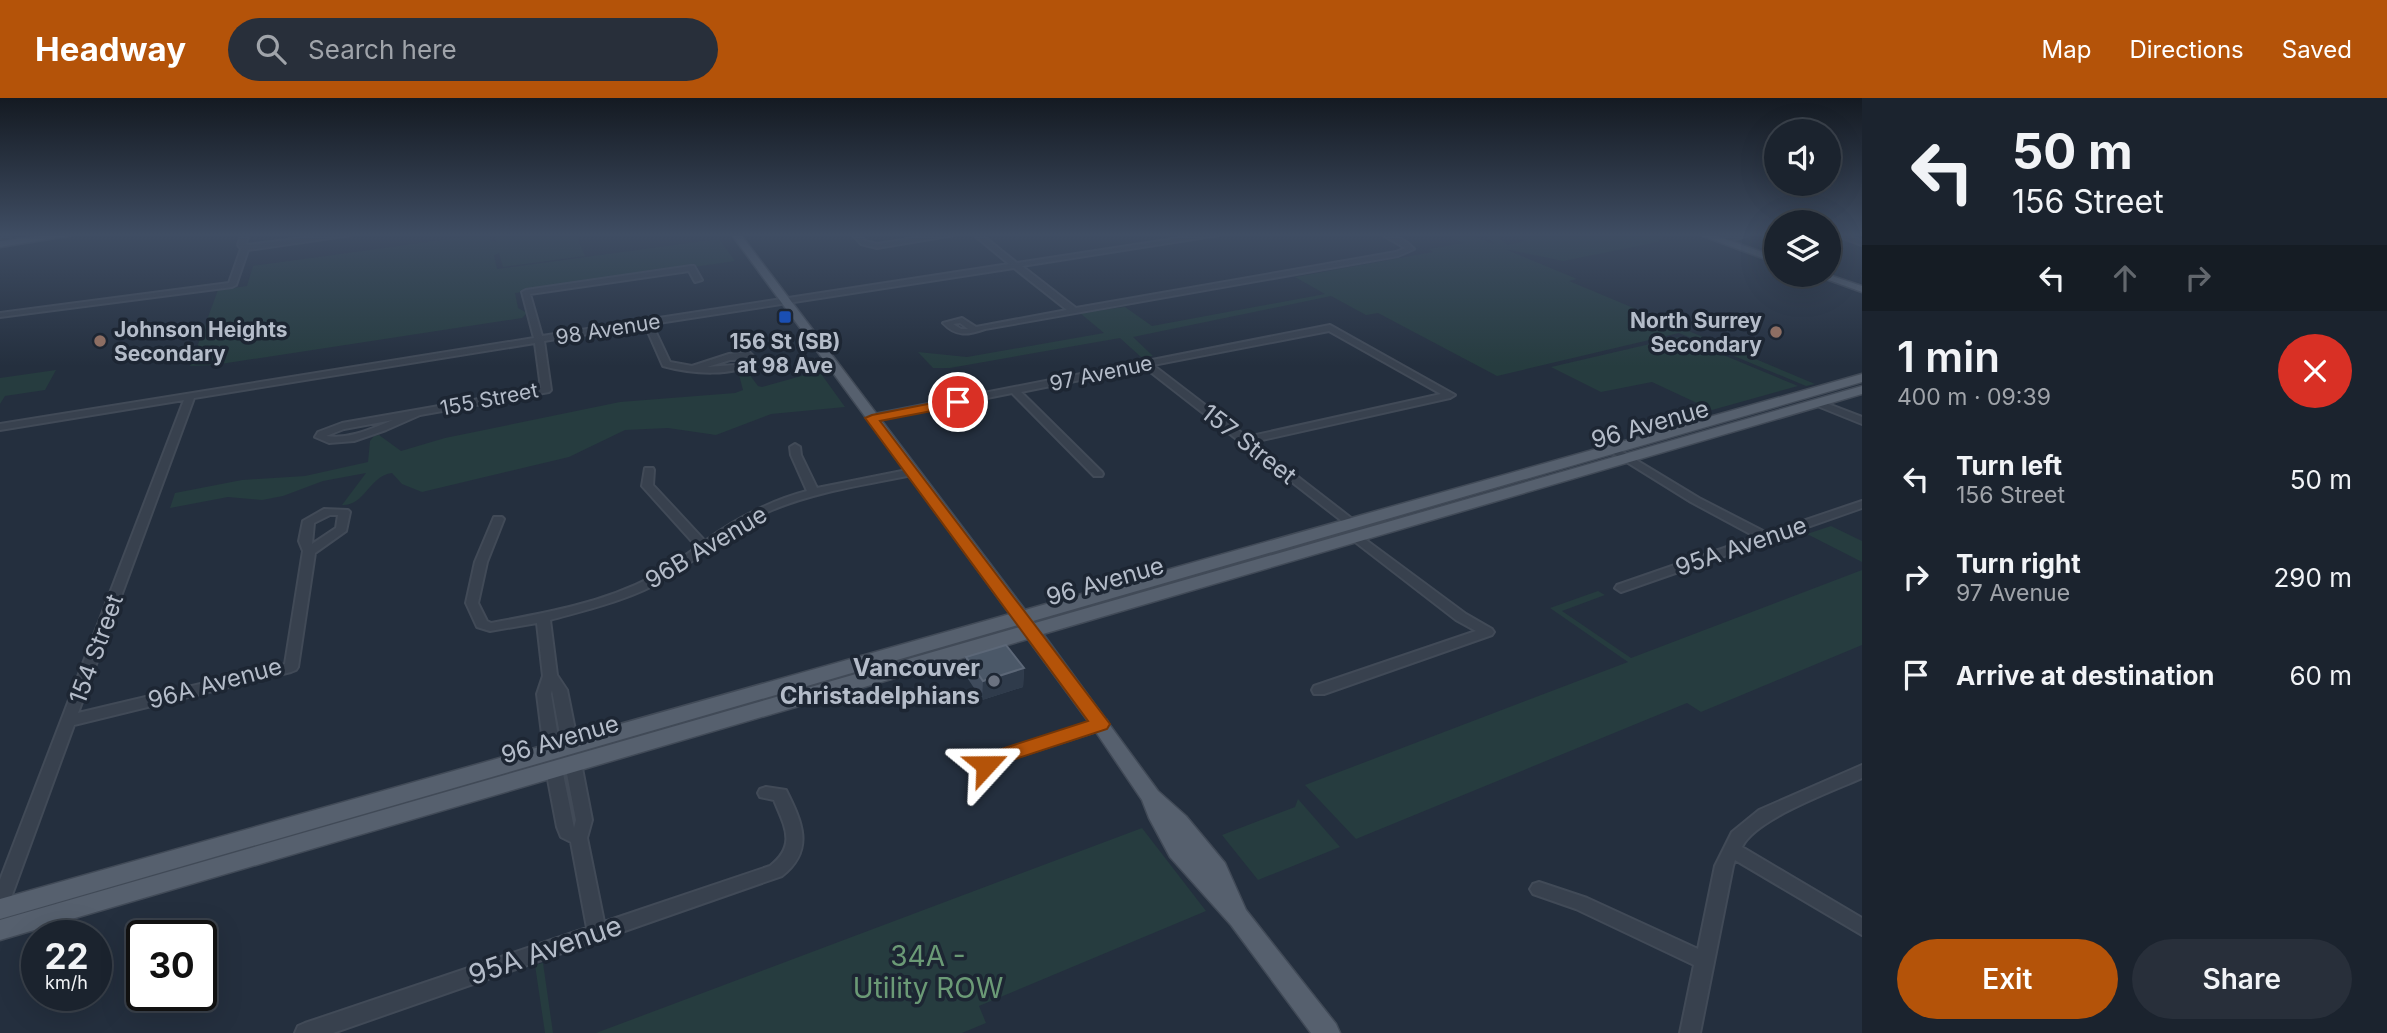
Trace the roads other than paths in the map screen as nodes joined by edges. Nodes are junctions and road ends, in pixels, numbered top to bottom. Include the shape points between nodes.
1 (234, 279) edge
2 (618, 279) edge
3 (768, 279) edge
4 (935, 279) edge
5 (1032, 279) edge
6 (1258, 279) edge
7 (1841, 279) edge
8 (1841, 281) edge
9 (1862, 287) edge
10 (526, 292) joint
11 (783, 300) junction
12 (1074, 311) junction
13 (0, 315) edge
14 (648, 323) junction
15 (975, 330) dead end
16 (539, 340) junction
17 (1146, 364) junction
18 (692, 369) junction
19 (1862, 379) edge
20 (1862, 390) edge
21 (1015, 391) junction
22 (190, 396) junction
23 (1818, 403) junction
24 (417, 413) junction
25 (872, 418) junction
26 (1862, 421) edge
27 (3, 427) edge
28 (0, 437) edge
29 (1245, 441) junction
30 (795, 447) dead end
31 (1613, 449) junction
32 (1626, 458) junction
33 (649, 470) dead end
34 (912, 472) junction
35 (1098, 474) dead end
36 (814, 493) junction
37 (1862, 504) edge
38 (498, 519) dead end
39 (1353, 530) junction
40 (1765, 537) junction
41 (705, 548) junction
42 (309, 551) dead end
43 (1621, 588) dead end
44 (542, 618) junction
45 (1025, 623) junction
46 (1319, 690) dead end
47 (69, 721) junction
48 (1101, 724) junction
49 (558, 760) junction
50 (986, 765) dead end
51 (1862, 771) edge
52 (766, 793) dead end
53 (1731, 849) junction
54 (784, 866) joint
55 (1539, 888) dead end
56 (0, 903) edge
57 (0, 909) edge
58 (1862, 927) edge
59 (0, 930) edge
60 (597, 932) junction
61 (1703, 960) junction
62 (305, 1033) edge
63 (1326, 1033) edge
64 (1690, 1033) edge

1 - 13 street via 232,285
2 - 10 street
3 - 11 main road
4 - 11 street, 98 Avenue
5 - 12 street
6 - 12 street
7 - 9 main road
8 - 9 main road
10 - 16 street, 155 Street
11 - 14 street, 98 Avenue
11 - 25 main road
12 - 15 street
14 - 16 street, 98 Avenue
14 - 18 street via 666,364
16 - 22 street, 98 Avenue
16 - 24 street, 155 Street via 547,390
17 - 21 street, 97 Avenue
17 - 29 street, 157 Street
17 - 29 street, 97 Avenue via 1330,328 1450,395
18 - 18 street via 740,355 752,359 739,367
19 - 31 main road, 96 Avenue
20 - 23 main road, 96 Avenue
21 - 25 street, 97 Avenue
21 - 35 street
22 - 27 street, 98 Avenue
22 - 47 street, 154 Street
23 - 26 street
23 - 32 main road, 96 Avenue
24 - 24 street, 155 Street via 346,438 320,438 342,426
25 - 34 main road
27 - 28 street
29 - 39 street, 157 Street
30 - 36 street
31 - 32 street
31 - 39 main road, 96 Avenue via 1423,503
32 - 39 main road, 96 Avenue
32 - 40 street
33 - 41 street via 647,486
34 - 36 street, 96B Avenue
34 - 45 main road
36 - 41 street, 96B Avenue via 764,509
37 - 40 street, 95A Avenue
38 - 44 street via 481,562 473,609 489,627
39 - 45 main road, 96 Avenue
39 - 46 street, 157 Street via 1461,617 1487,632
40 - 43 street, 95A Avenue
41 - 44 street, 96B Avenue via 639,588
42 - 47 street, 96A Avenue via 291,667
44 - 49 street via 550,676 544,694
45 - 48 main road
45 - 49 main road, 96 Avenue
47 - 56 street, 154 Street
48 - 50 street
48 - 63 main road via 1151,797 1161,827 1197,876 1238,917
49 - 57 main road, 96 Avenue
49 - 59 main road, 96 Avenue
49 - 60 street via 565,827 579,838
51 - 53 street via 1755,821
52 - 54 street via 780,794 796,838
53 - 58 street
53 - 61 street
54 - 60 street, 95A Avenue
55 - 61 street
60 - 62 street, 95A Avenue
61 - 64 street

